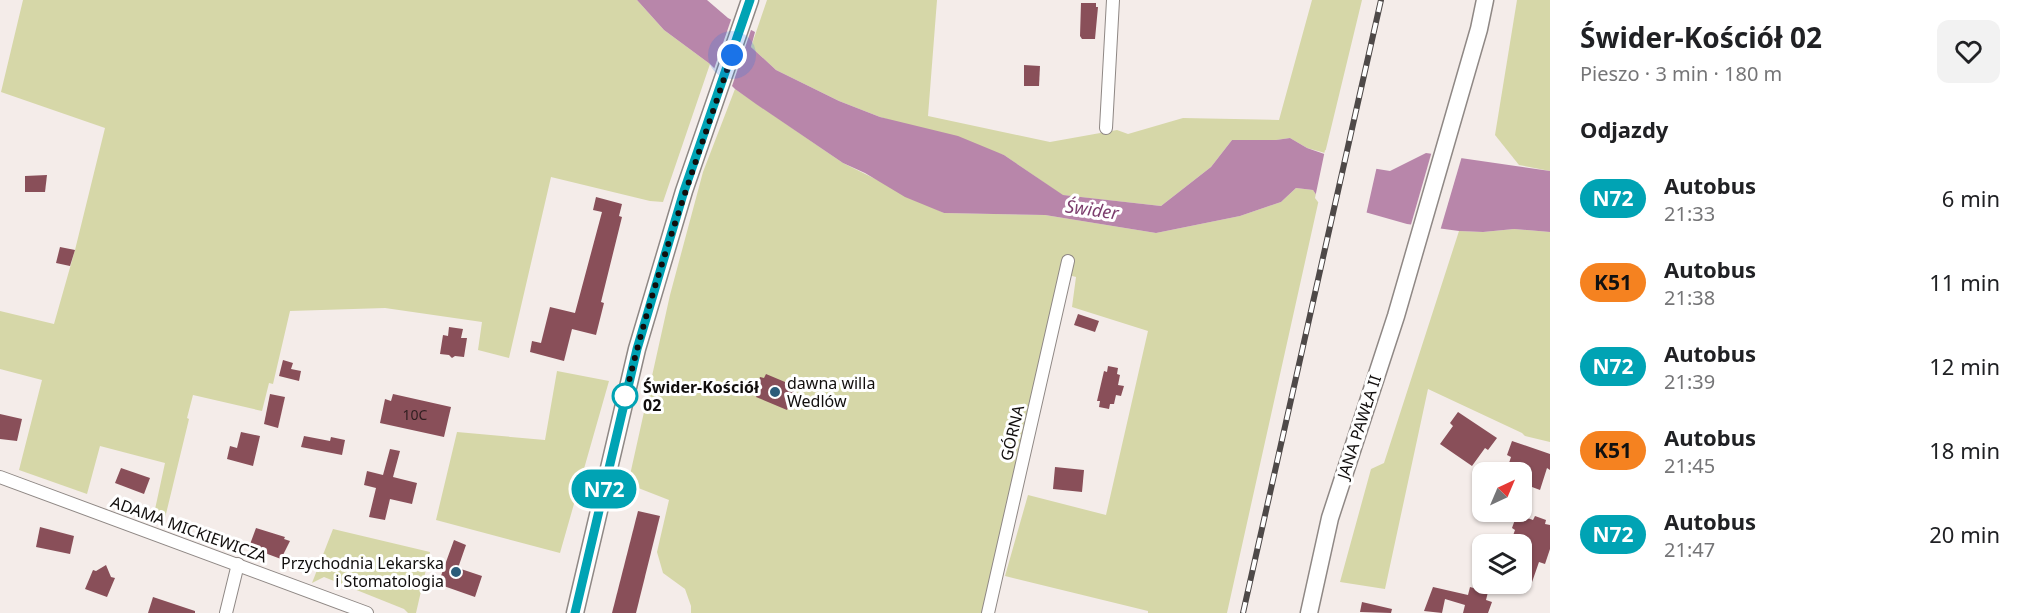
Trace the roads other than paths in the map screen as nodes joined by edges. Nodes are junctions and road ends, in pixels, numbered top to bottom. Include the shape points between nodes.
1 (750, 0) edge
2 (1113, 0) edge
3 (1485, 0) edge
4 (1106, 128) dead end
5 (1068, 261) dead end
6 (0, 477) edge
7 (238, 564) junction
8 (226, 613) edge
9 (367, 613) edge
10 (575, 613) edge
11 (988, 613) edge
12 (1309, 613) edge

1 - 10 main road via 684,191 637,349
2 - 4 street
3 - 12 main road, JANA PAWŁA II via 1418,244 1330,518
5 - 11 street, GÓRNA
6 - 7 street, ADAMA MICKIEWICZA
7 - 8 street
7 - 9 street, ADAMA MICKIEWICZA

